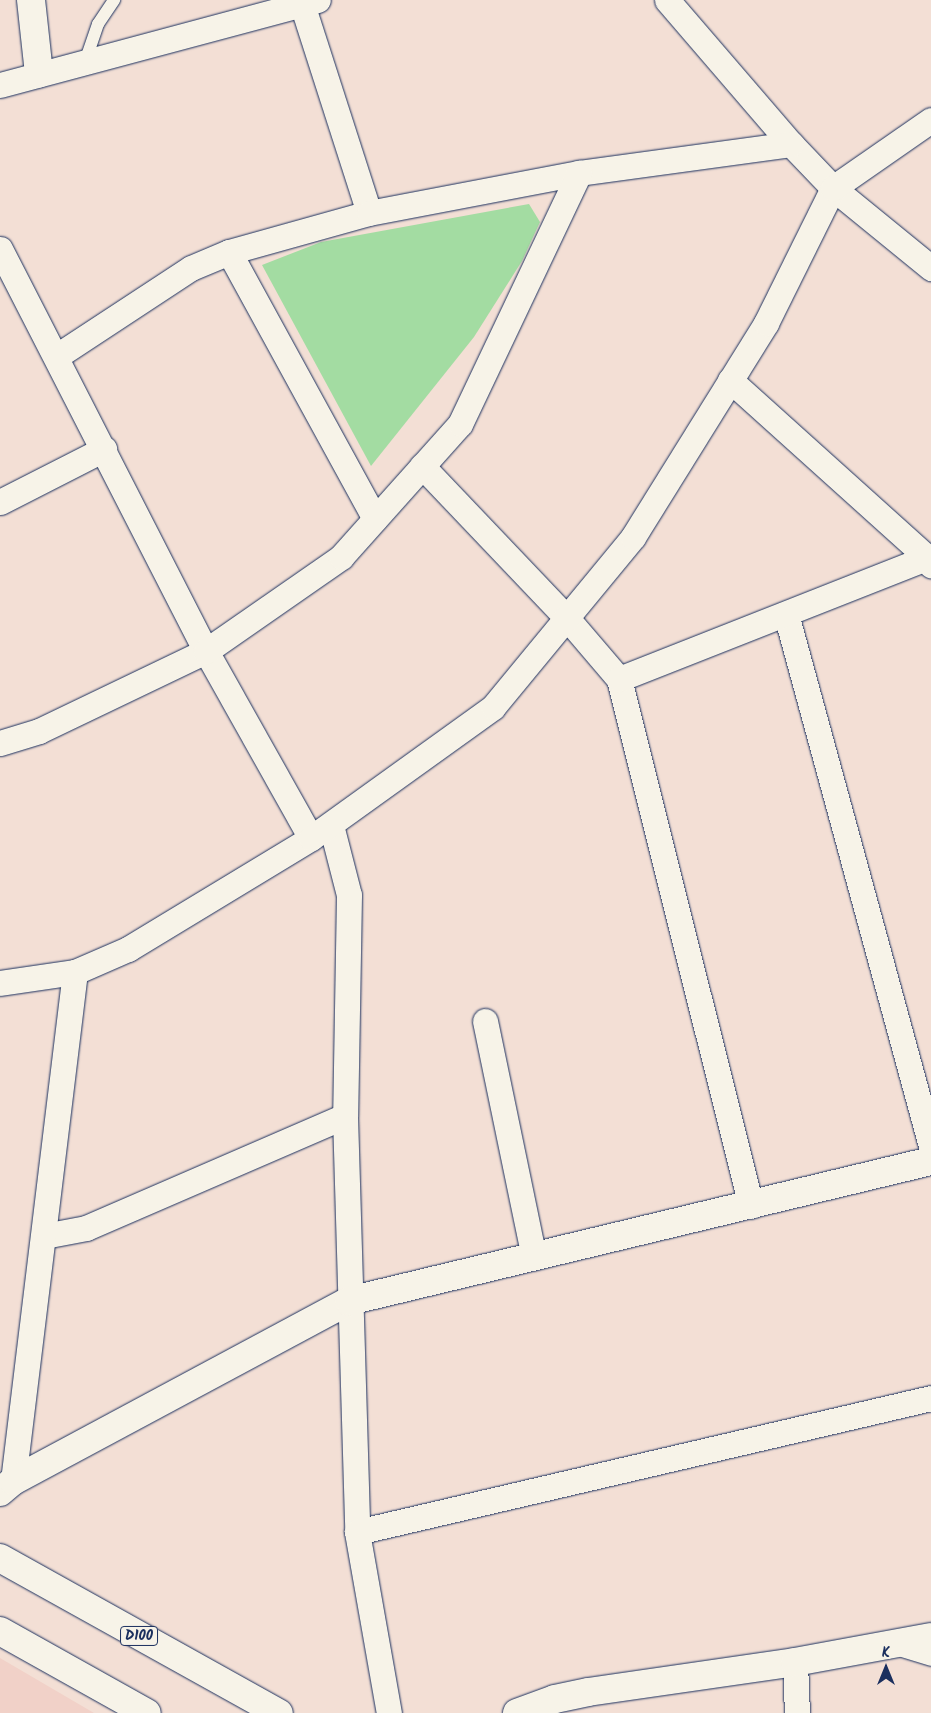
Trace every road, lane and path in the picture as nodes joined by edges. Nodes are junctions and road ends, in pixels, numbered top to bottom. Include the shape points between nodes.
1 (31, 0) edge
2 (114, 0) edge
3 (667, 0) edge
4 (310, 2) edge
5 (85, 62) junction
6 (39, 74) junction
7 (0, 85) edge
8 (931, 120) edge
9 (791, 144) junction
10 (579, 173) junction
11 (833, 188) junction
12 (369, 213) junction
13 (0, 249) edge
14 (229, 252) junction
15 (931, 268) edge
16 (57, 356) junction
17 (730, 380) junction
18 (104, 449) junction
19 (422, 466) junction
20 (0, 502) edge
21 (375, 519) junction
22 (930, 560) edge
23 (786, 614) junction
24 (566, 618) junction
25 (206, 651) junction
26 (619, 679) junction
27 (0, 743) edge
28 (321, 831) junction
29 (75, 972) junction
30 (0, 983) edge
31 (485, 1021) dead end
32 (345, 1116) junction
33 (931, 1146) edge
34 (931, 1160) edge
35 (751, 1206) junction
36 (44, 1236) junction
37 (534, 1257) junction
38 (349, 1301) junction
39 (931, 1398) edge
40 (6, 1487) edge
41 (357, 1532) junction
42 (0, 1558) edge
43 (0, 1631) edge
44 (931, 1637) edge
45 (898, 1644) junction
46 (931, 1653) edge
47 (795, 1662) junction
48 (147, 1713) edge
49 (279, 1713) edge
50 (389, 1713) edge
51 (517, 1713) edge
52 (797, 1713) edge

1 - 6 main road
2 - 5 lane via 98,24
3 - 9 street
4 - 5 street
4 - 12 street
5 - 6 street
6 - 7 street
8 - 11 street
9 - 10 street
9 - 11 street
10 - 12 street
10 - 19 street via 460,424
11 - 15 street
11 - 17 street via 766,323
12 - 14 street
13 - 16 street
14 - 16 street via 191,268
14 - 21 street
16 - 18 street
17 - 22 street
17 - 24 street via 633,537
18 - 20 street
18 - 25 street
19 - 21 street
19 - 24 street
21 - 25 street via 341,557
22 - 23 street
23 - 26 street
23 - 33 street
24 - 26 street
24 - 28 street via 493,707
25 - 27 street via 39,732
25 - 28 street
26 - 35 street
28 - 29 street via 128,949
28 - 32 street via 349,895
29 - 30 street
29 - 36 street
31 - 37 street
32 - 36 street via 86,1228
32 - 38 street
34 - 35 main road
35 - 37 main road
36 - 40 street
37 - 38 main road
38 - 40 main road
38 - 41 street
39 - 41 street
41 - 50 street
42 - 49 main road, D100
43 - 48 main road
44 - 45 main road
45 - 46 street
45 - 47 main road
47 - 51 main road via 588,1692 555,1699
47 - 52 street

